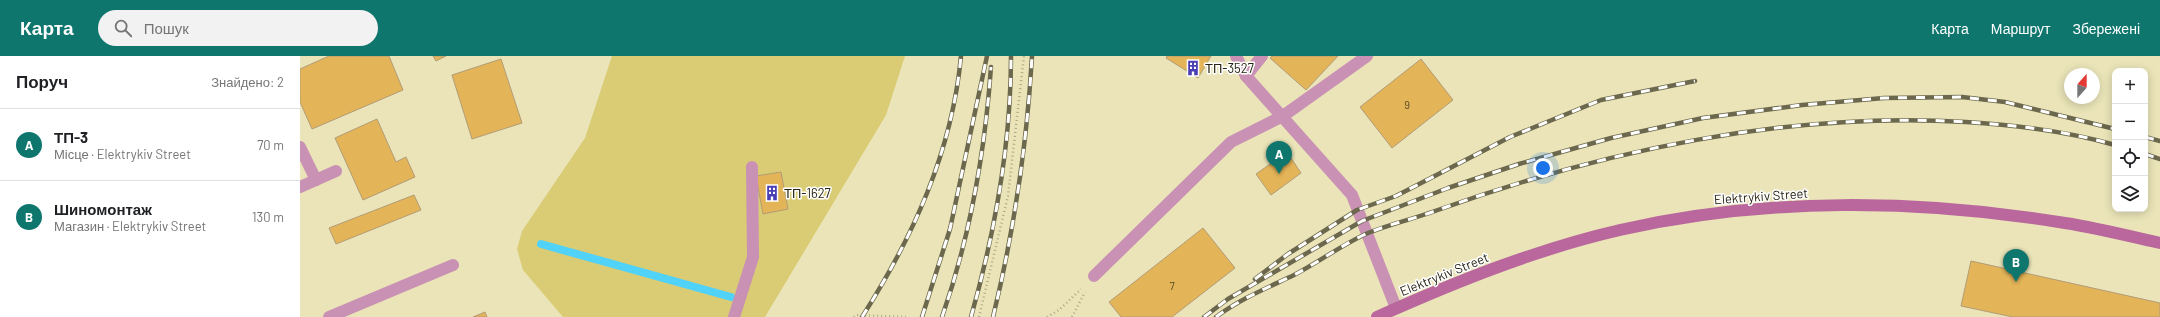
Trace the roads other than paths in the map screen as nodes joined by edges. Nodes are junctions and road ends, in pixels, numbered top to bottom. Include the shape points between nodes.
1 (1236, 56) edge
2 (1262, 56) edge
3 (1367, 56) edge
4 (1246, 76) junction
5 (1283, 116) junction
6 (300, 147) edge
7 (752, 167) dead end
8 (336, 171) dead end
9 (316, 180) junction
10 (300, 187) edge
11 (2160, 243) edge
12 (453, 265) dead end
13 (1094, 276) road end
14 (1396, 308) junction
15 (329, 317) edge
16 (734, 317) edge
17 (1377, 317) edge

1 - 4 lane
2 - 4 lane
3 - 5 lane
4 - 5 lane
5 - 13 lane via 1231,142
5 - 14 lane via 1352,195
6 - 9 lane
7 - 16 lane via 753,257
8 - 9 lane
9 - 10 lane
11 - 14 street, Elektrykiv Street via 2066,223 1952,209 1826,205 1722,212 1620,230 1523,258
12 - 15 lane
14 - 17 street, Elektrykiv Street

